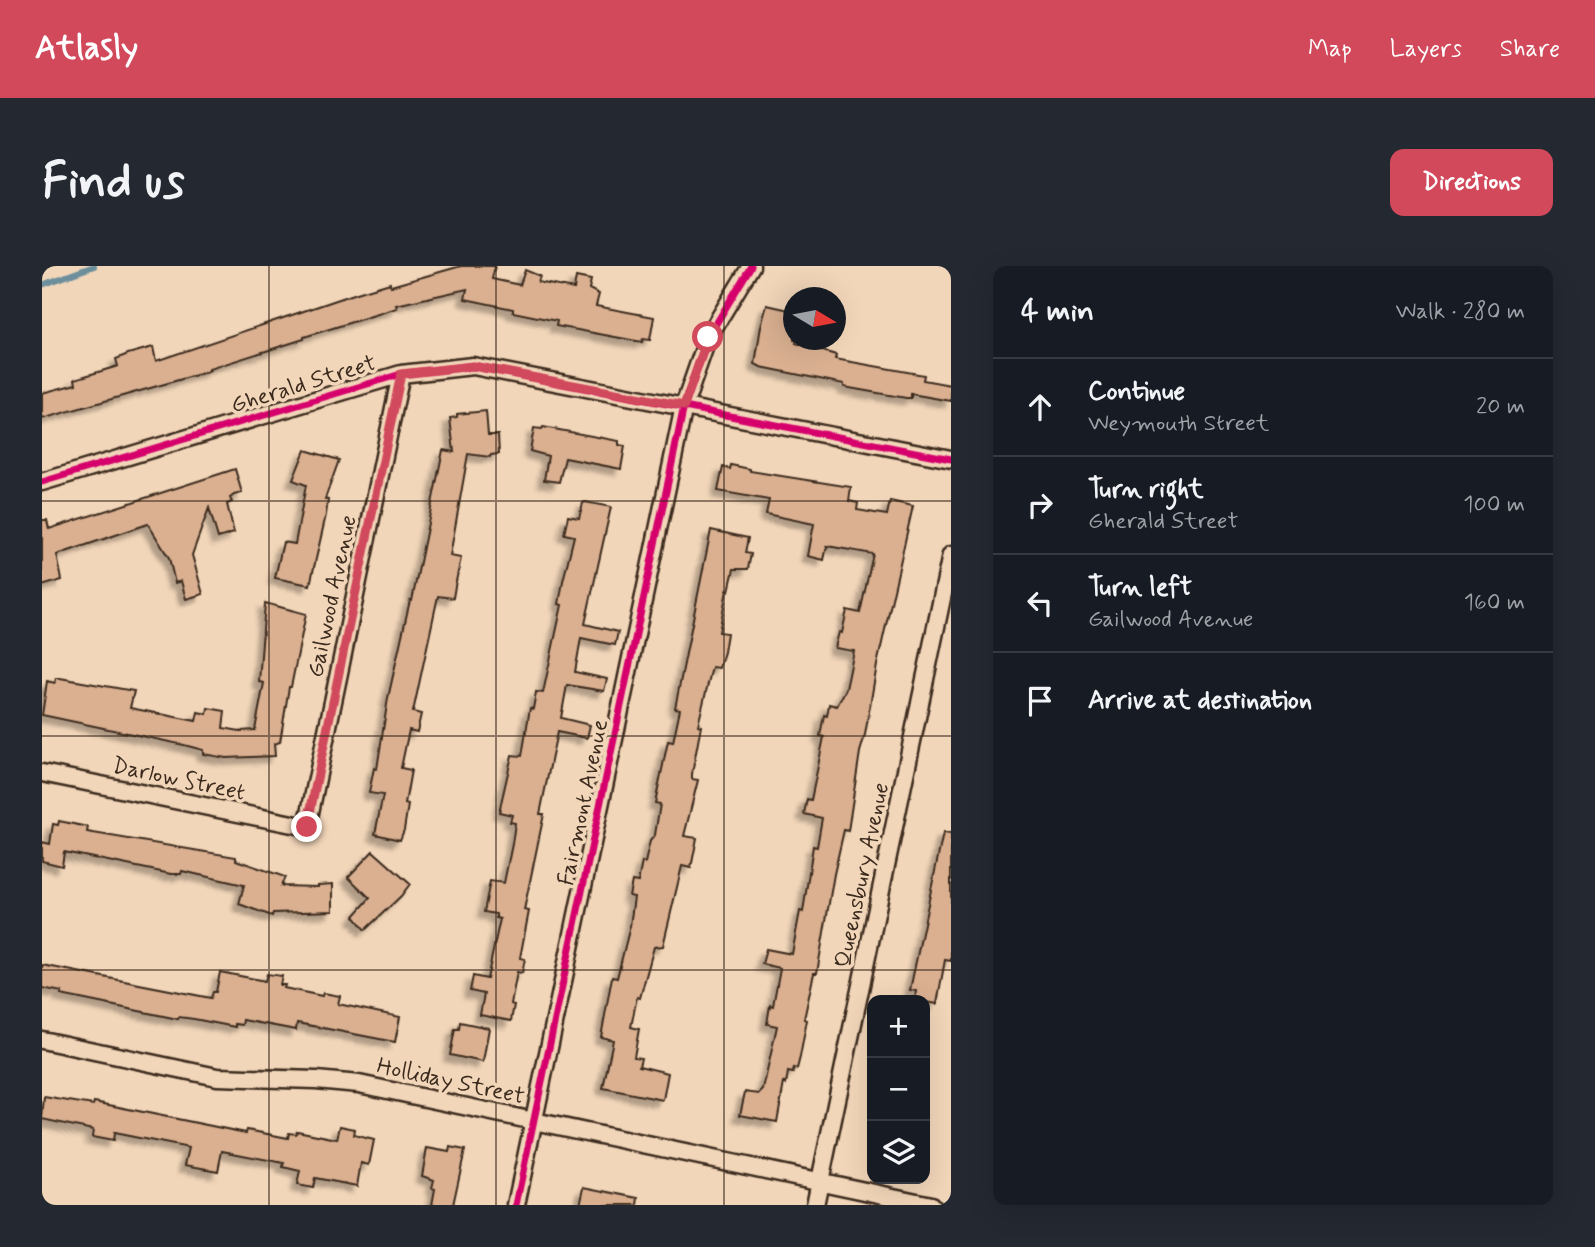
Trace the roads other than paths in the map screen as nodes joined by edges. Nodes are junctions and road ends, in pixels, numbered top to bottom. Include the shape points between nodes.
1 (751, 266) edge
2 (401, 374) junction
3 (684, 406) junction
4 (951, 460) edge
5 (42, 482) edge
6 (951, 555) edge
7 (42, 773) edge
8 (307, 827) joint
9 (42, 1040) edge
10 (534, 1121) junction
11 (820, 1182) junction
12 (516, 1205) edge
13 (815, 1205) edge
14 (930, 1205) edge

1 - 3 street, Fairmont Avenue via 708,337
2 - 3 street, Gherald Street via 473,366
2 - 5 street, Gherald Street
2 - 8 street, Gailwood Avenue
3 - 4 street, Gherald Street
3 - 10 street, Fairmont Avenue
6 - 11 street, Queensbury Avenue
7 - 8 street, Darlow Street
9 - 10 street, Holliday Street via 217,1077 359,1084
10 - 11 street, Holliday Street
10 - 12 street, Fairmont Avenue
11 - 13 street, Queensbury Avenue
11 - 14 street, Holliday Street

